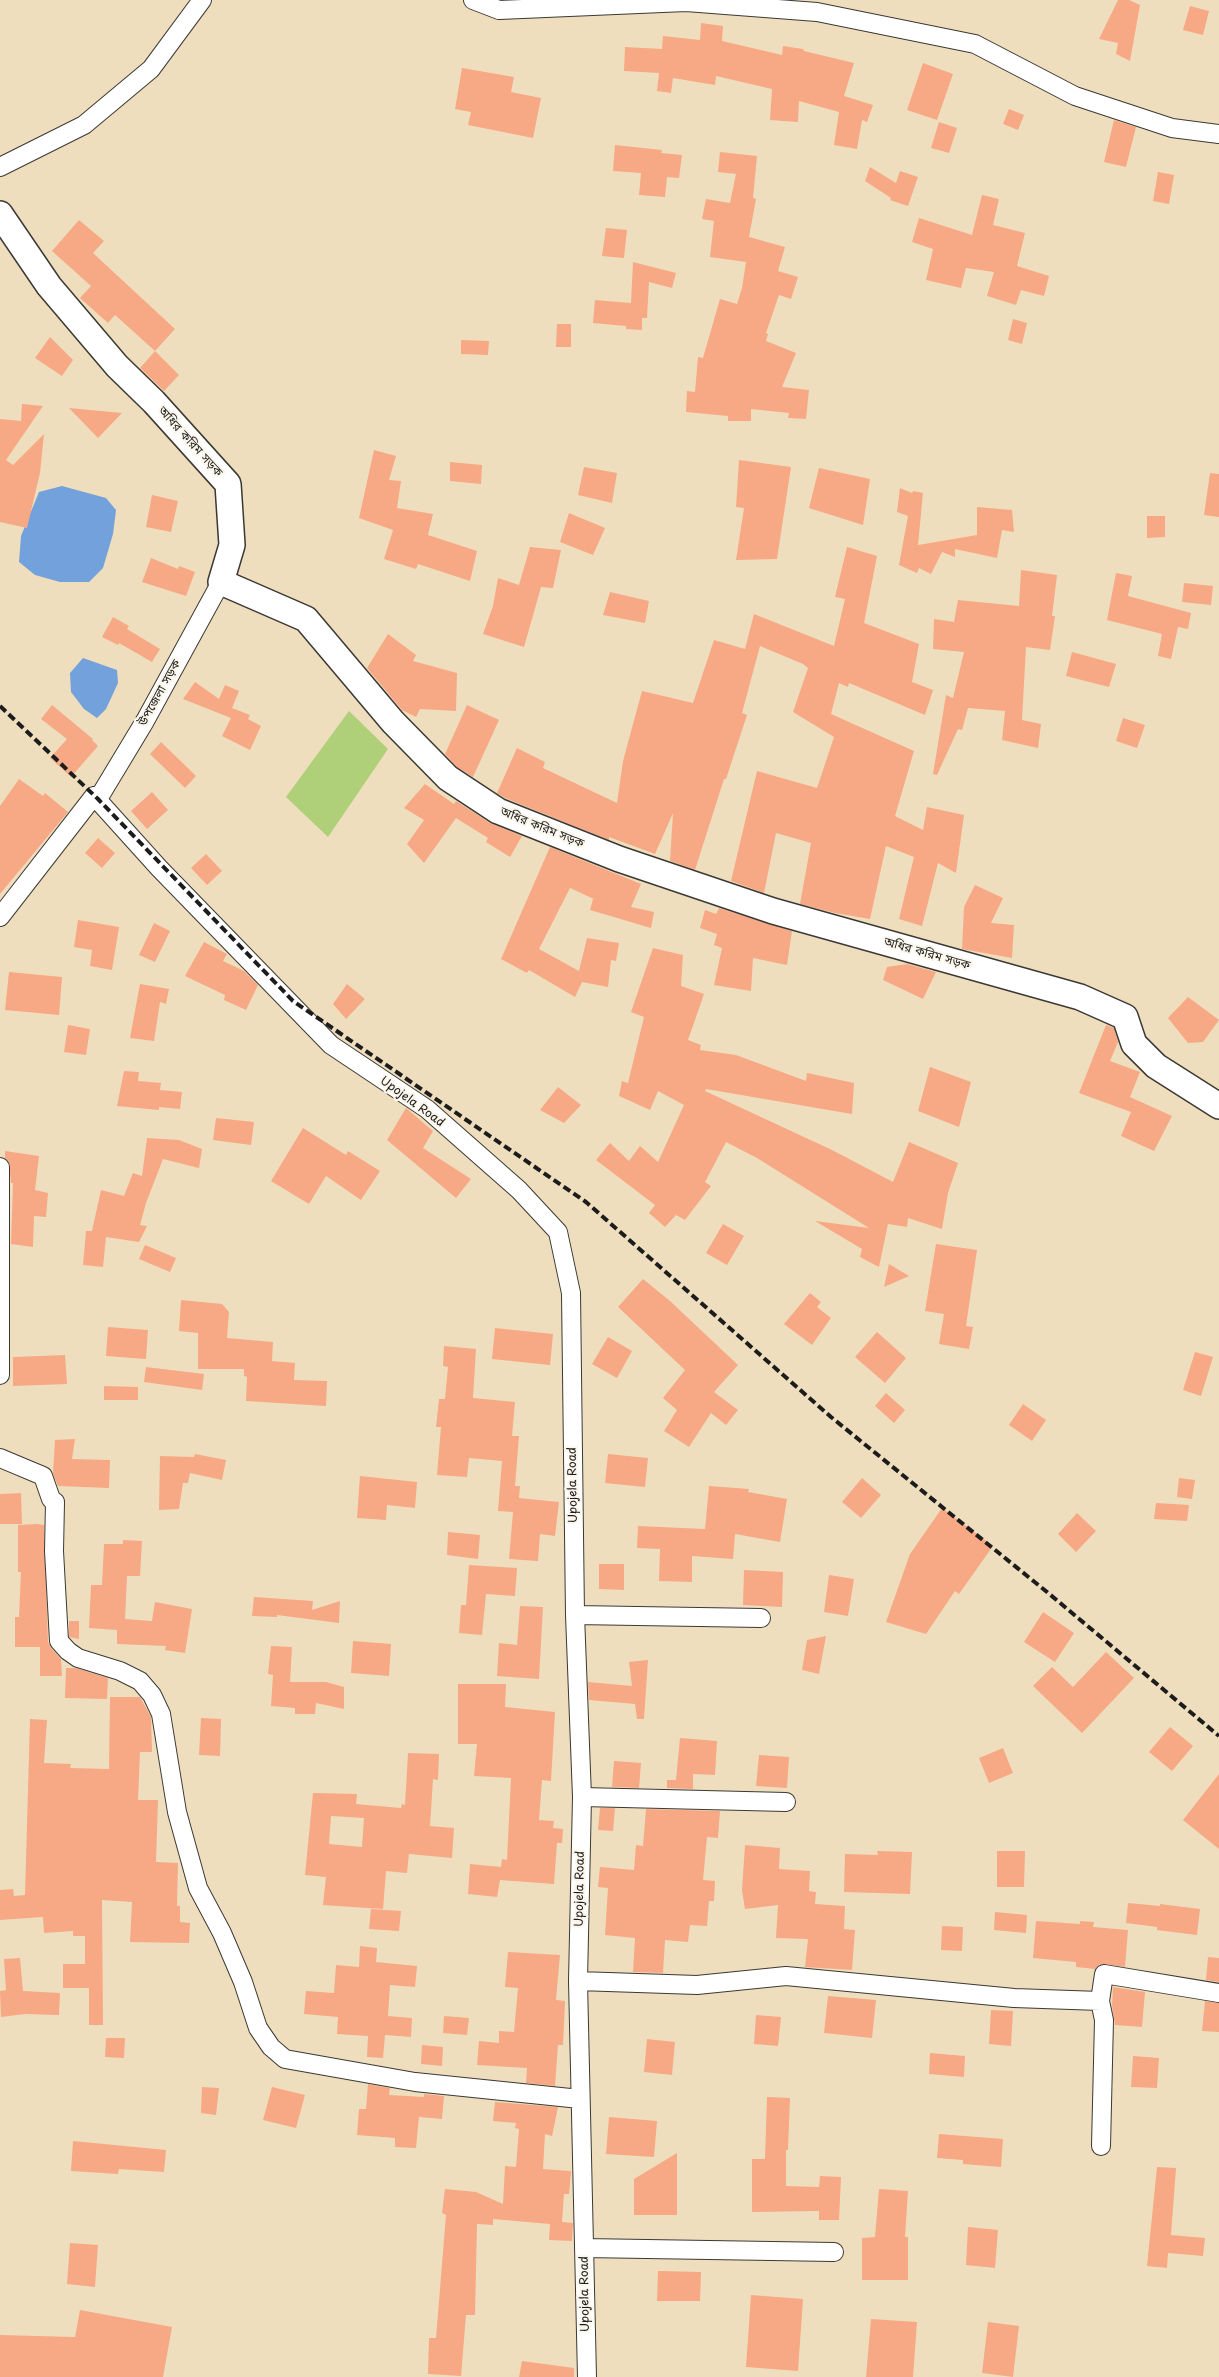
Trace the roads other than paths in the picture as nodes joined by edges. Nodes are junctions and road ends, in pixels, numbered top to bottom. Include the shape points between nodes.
1 (202, 0) edge
2 (473, 0) edge
3 (1219, 134) edge
4 (0, 167) edge
5 (0, 214) edge
6 (221, 582) junction
7 (94, 796) junction
8 (0, 917) edge
9 (1219, 1106) edge
10 (0, 1167) edge
11 (0, 1375) edge
12 (0, 1458) edge
13 (575, 1614) junction
14 (761, 1618) dead end
15 (582, 1797) junction
16 (786, 1802) dead end
17 (578, 1981) junction
18 (1219, 1992) edge
19 (1100, 2001) junction
20 (580, 2098) junction
21 (1101, 2146) dead end
22 (584, 2248) junction
23 (834, 2252) dead end
24 (587, 2377) edge

1 - 4 street via 151,70 84,125
2 - 3 street via 499,10 686,2 817,12 975,44 1075,96 1172,128
5 - 6 main road, অধির করিম সড়ক via 49,286 228,484 232,545
6 - 7 street, উপজেলা সড়ক via 145,721 98,799
6 - 9 main road, অধির করিম সড়ক via 306,619 392,722 448,778 498,811 619,858 773,911 1080,996 1124,1017 1134,1044 1156,1066
7 - 8 street
7 - 13 street, Upojela Road via 172,882 331,1045 427,1109 519,1190 558,1232 571,1293
10 - 11 street
12 - 20 street via 43,1476 51,1500 55,1502 59,1641 78,1658 140,1681 152,1695 161,1714 177,1812 198,1888 243,1982 258,2028 271,2047 285,2059 414,2082
13 - 14 street
13 - 15 street, Upojela Road
15 - 16 street
15 - 17 street, Upojela Road
17 - 19 street via 697,1984 786,1976 1014,1998
17 - 20 street, Upojela Road
18 - 19 street via 1104,1974
19 - 21 street via 1104,2020
20 - 22 street, Upojela Road
22 - 23 street
22 - 24 street, Upojela Road

